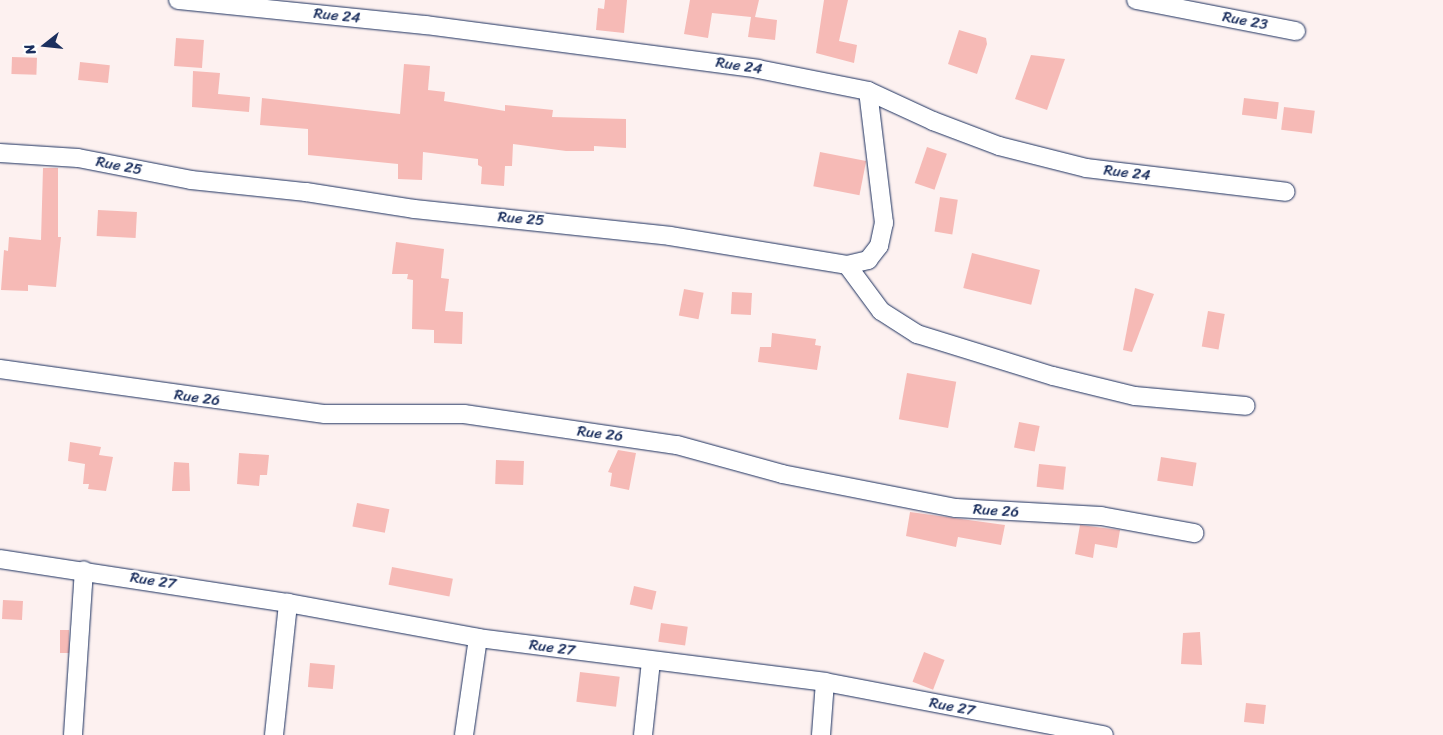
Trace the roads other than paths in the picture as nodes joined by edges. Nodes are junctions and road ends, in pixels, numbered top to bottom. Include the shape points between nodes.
1 (178, 0) edge
2 (1136, 0) edge
3 (1296, 31) dead end
4 (868, 91) junction
5 (0, 154) edge
6 (1286, 192) dead end
7 (847, 265) junction
8 (0, 369) edge
9 (1246, 406) dead end
10 (1194, 533) dead end
11 (0, 559) edge
12 (84, 570) junction
13 (288, 603) junction
14 (478, 638) junction
15 (651, 661) junction
16 (825, 682) junction
17 (1032, 729) edge
18 (73, 735) edge
19 (274, 735) edge
20 (464, 735) edge
21 (643, 735) edge
22 (821, 735) edge
23 (1104, 735) edge

1 - 4 street, Rue 24 via 426,25 651,53 758,69
2 - 3 street, Rue 23
4 - 6 street, Rue 24 via 999,146 1086,168
4 - 7 street, Rue 25 via 884,223 878,246 868,260
5 - 7 street, Rue 25 via 78,158 192,180 306,192 414,209 670,236
7 - 9 street via 881,311 917,334 1053,376 1135,396
8 - 10 street, Rue 26 via 188,398 325,414 464,414 677,445 782,474 956,508 1101,516
11 - 12 street, Rue 27
12 - 13 street, Rue 27
12 - 18 street
13 - 14 street, Rue 27
13 - 19 street
14 - 15 street, Rue 27
14 - 20 street
15 - 16 street, Rue 27
15 - 21 street
16 - 17 street, Rue 27
16 - 22 street
17 - 23 street, Rue 27

